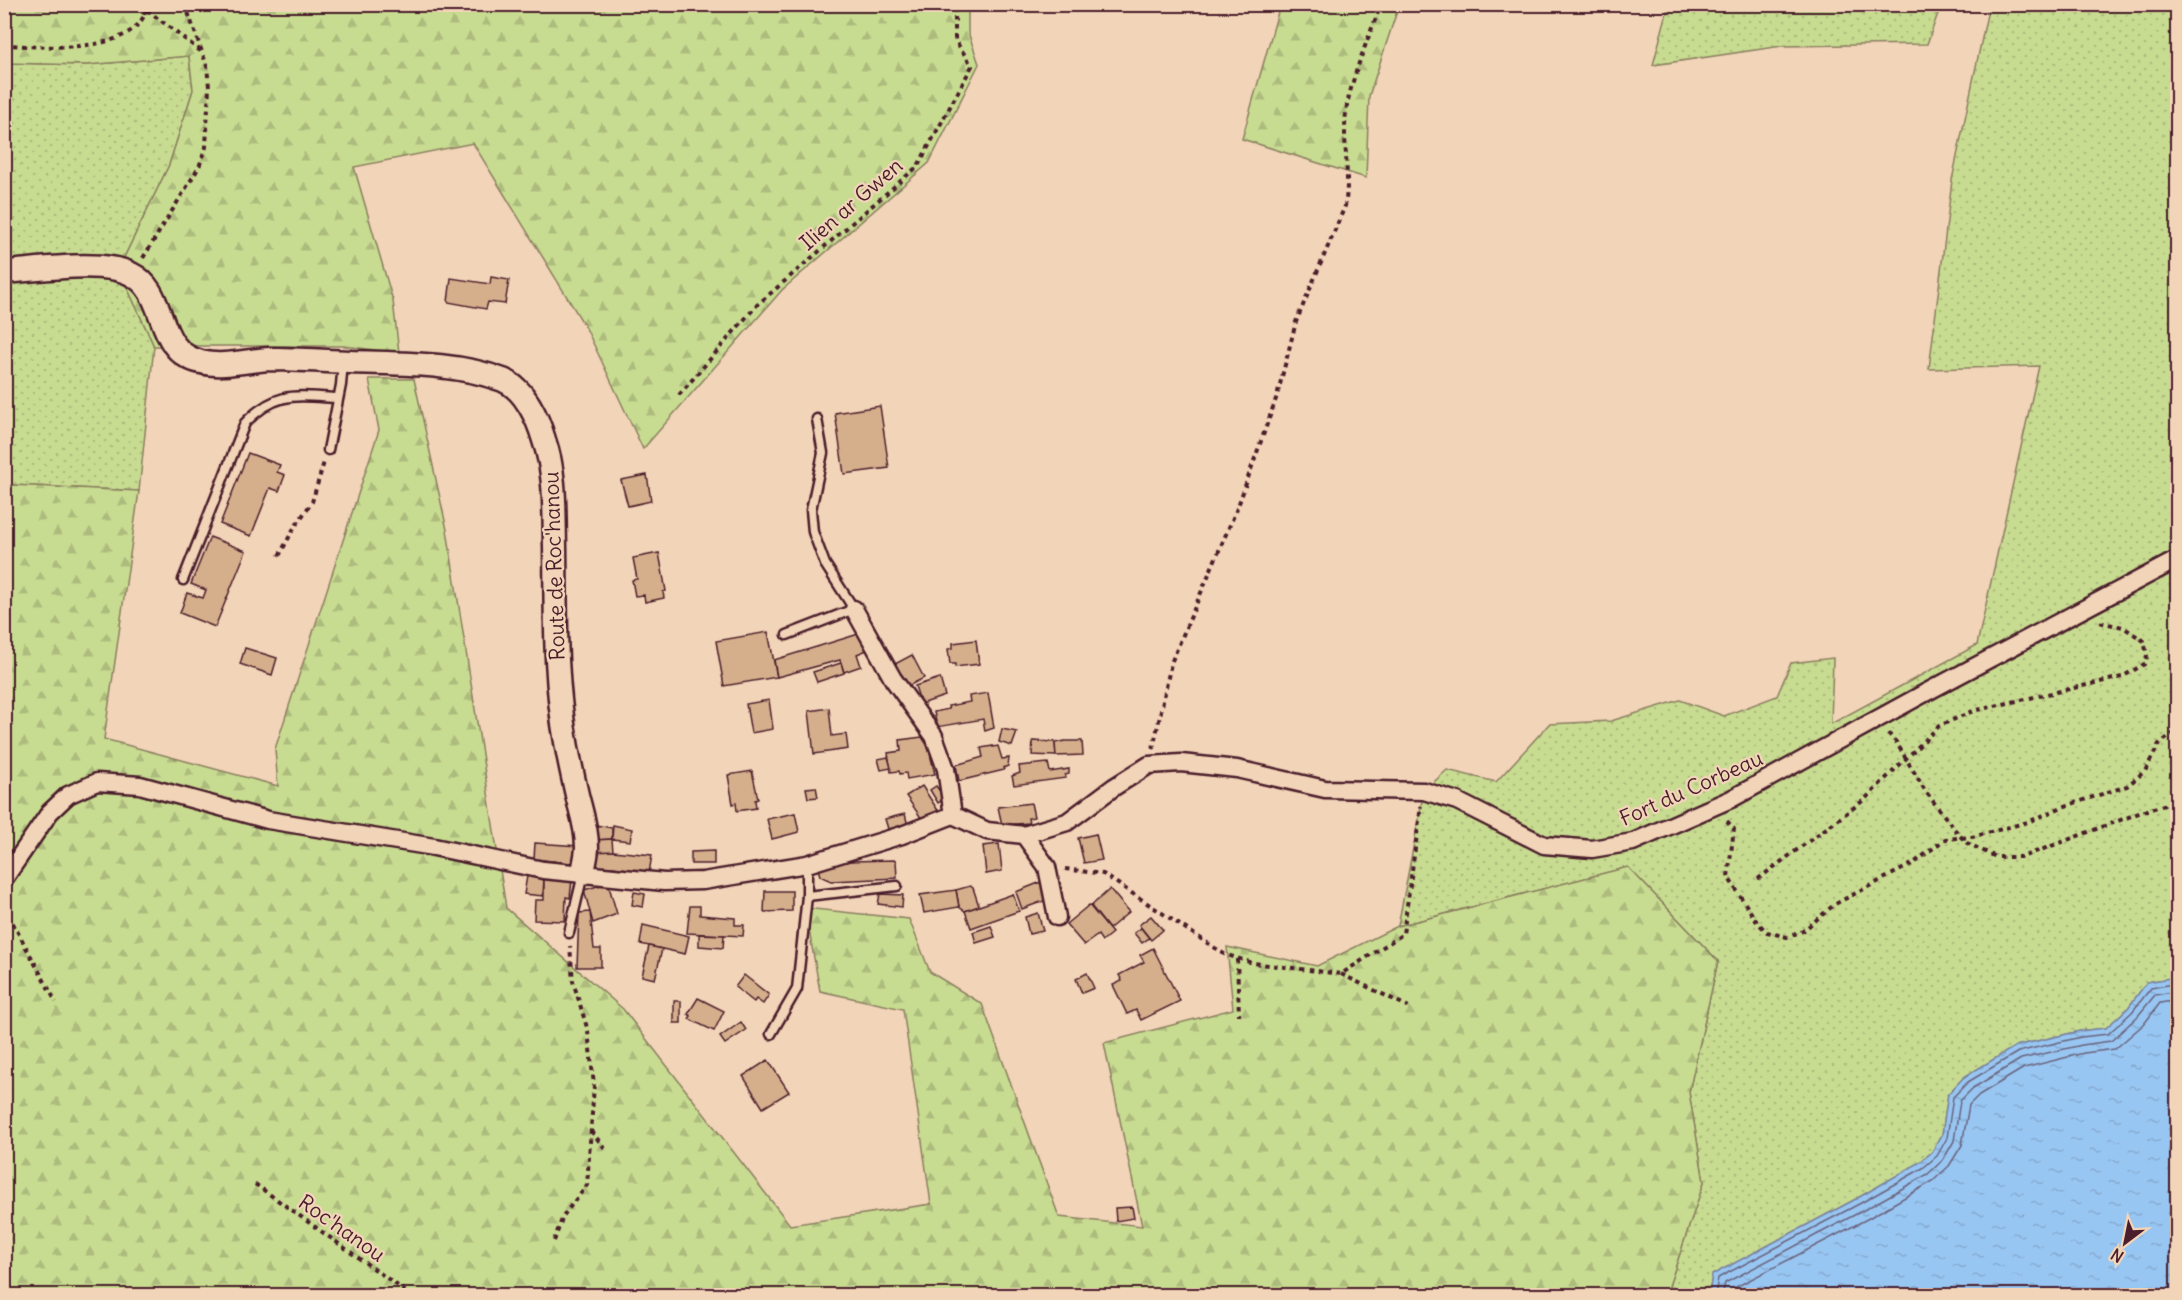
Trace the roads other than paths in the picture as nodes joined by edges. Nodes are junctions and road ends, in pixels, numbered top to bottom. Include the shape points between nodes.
1 (4, 272) edge
2 (344, 362) junction
3 (338, 398) junction
4 (817, 419) dead end
5 (328, 450) road end
6 (2178, 560) edge
7 (183, 580) dead end
8 (854, 609) junction
9 (787, 635) dead end
10 (953, 815) junction
11 (1024, 836) junction
12 (807, 864) junction
13 (583, 873) junction
14 (4, 879) edge
15 (897, 886) dead end
16 (807, 896) junction
17 (1056, 917) dead end
18 (569, 933) road end
19 (771, 1034) dead end

1 - 2 street, Route de Roc'hanou via 82,267 112,268 133,274 155,301 169,340 199,362
2 - 3 lane
2 - 13 street, Route de Roc'hanou via 451,368 507,381 534,414 545,440 553,478 559,682 566,740 584,820 587,848
3 - 5 lane
3 - 7 lane via 284,397 259,409 245,423
4 - 8 lane via 823,453 812,510 813,532 825,564
6 - 11 street, Fort du Corbeau via 1715,806 1633,842 1592,849 1544,845 1457,801 1424,791 1325,789 1237,769 1181,763 1149,765 1067,822
8 - 9 lane
8 - 10 street via 893,679 934,736 946,769
10 - 11 street via 987,831
10 - 12 street
11 - 17 street via 1047,867
12 - 13 street via 703,881 664,882
12 - 16 lane
13 - 14 street via 543,870 434,847 267,820 140,785 97,782 68,795 50,812
13 - 18 lane
15 - 16 lane
16 - 19 lane via 797,989

